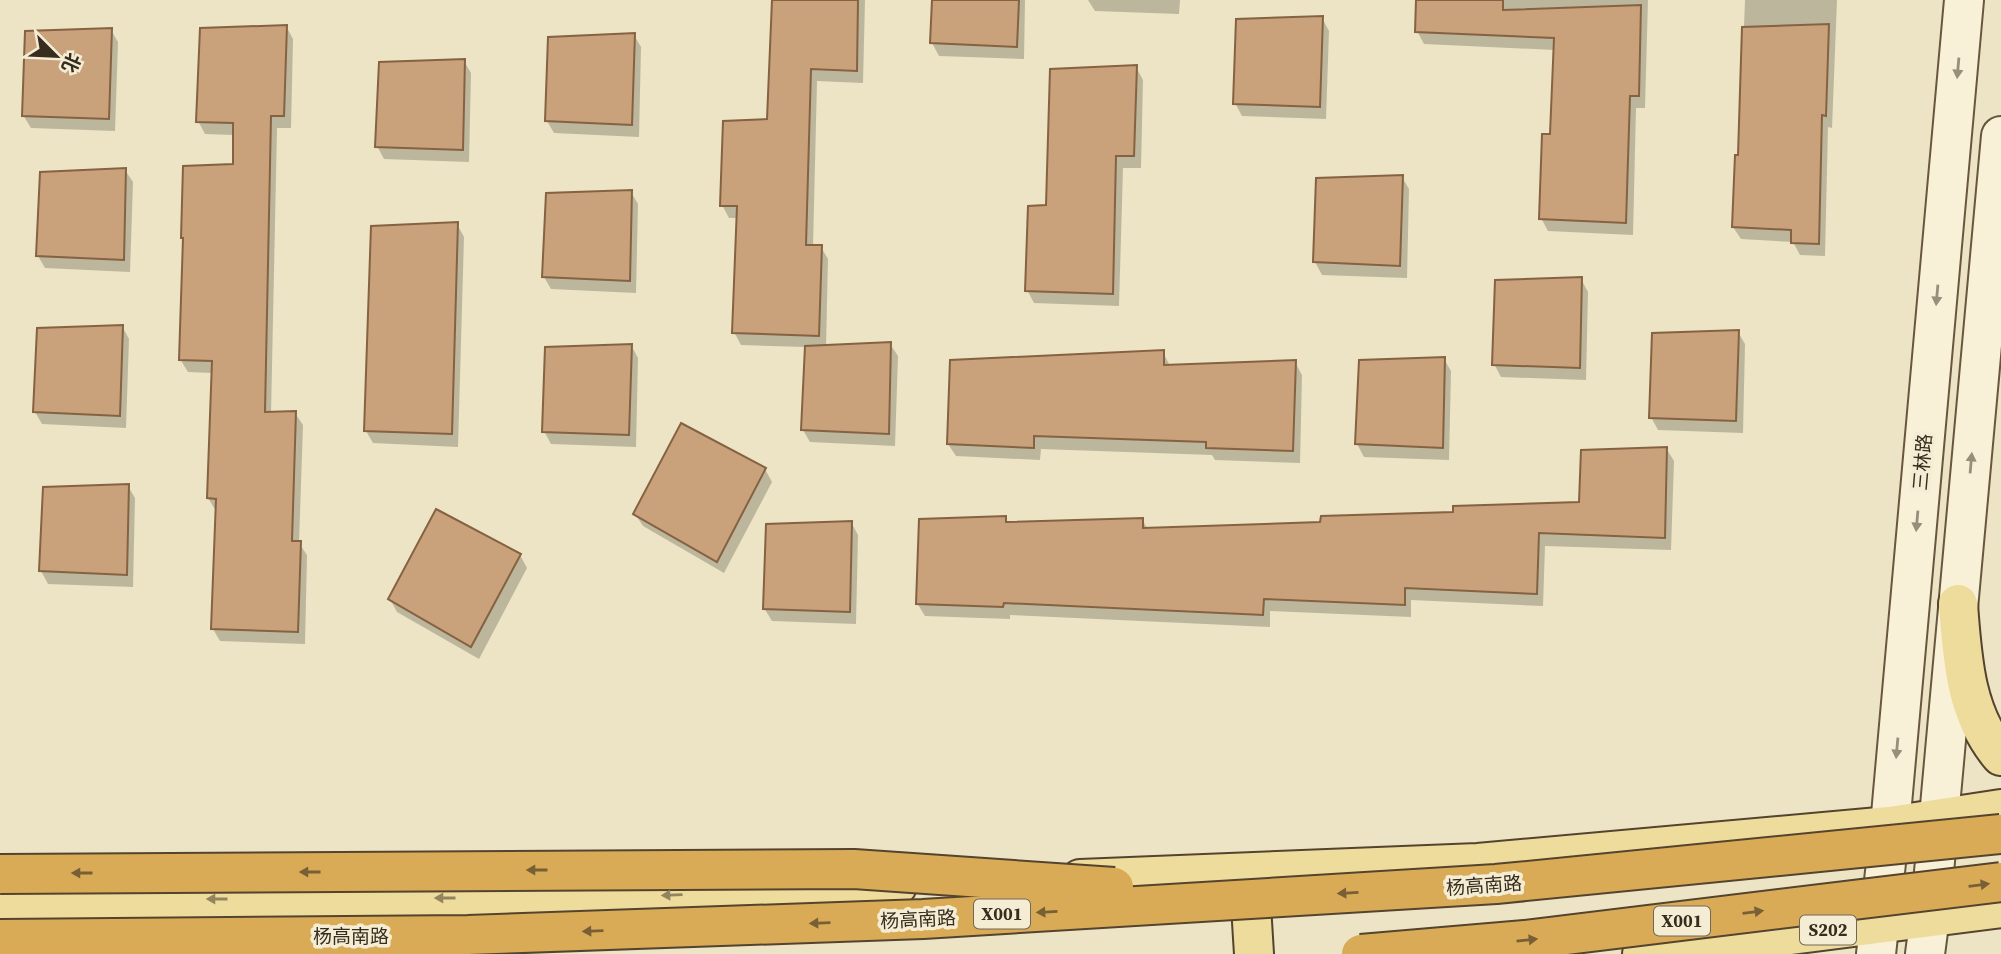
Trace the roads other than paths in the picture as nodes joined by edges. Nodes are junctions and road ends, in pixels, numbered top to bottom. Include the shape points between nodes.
1 (1964, 0) edge
2 (2001, 136) edge
3 (1958, 604) junction
4 (2001, 756) edge
5 (2001, 809) edge
6 (1938, 818) junction
7 (1890, 826) junction
8 (2001, 834) edge
9 (0, 874) edge
10 (2001, 882) edge
11 (1257, 886) junction
12 (0, 901) edge
13 (2001, 908) edge
14 (1930, 916) junction
15 (1775, 937) junction
16 (0, 939) edge
17 (1878, 939) edge
18 (1254, 954) edge
19 (1362, 954) edge
20 (1642, 954) edge
21 (1825, 954) edge
22 (1925, 954) edge

1 -> 7 main road, 三林路
3 -> 2 main road
3 - 4 main road via 1970,695 1981,729
3 - 6 main road
5 - 6 main road, 杨高南路
6 - 7 main road, 杨高南路
6 - 14 main road
7 - 11 main road, 杨高南路 / X001
7 - 17 main road, 三林路
8 -> 11 highway, 杨高南路 / X001, bridge via 1496,884
11 -> 9 highway, bridge via 854,869
19 -> 10 highway, X001, bridge via 1525,940
11 -> 12 main road, 杨高南路 / X001 via 631,897
11 -> 16 highway, 杨高南路 / X001, bridge via 923,919 482,934
11 - 18 main road
13 - 14 main road
14 - 17 main road, S202
14 - 22 main road
15 - 17 main road, S202
15 - 20 main road, X001
15 - 21 main road via 1800,940

